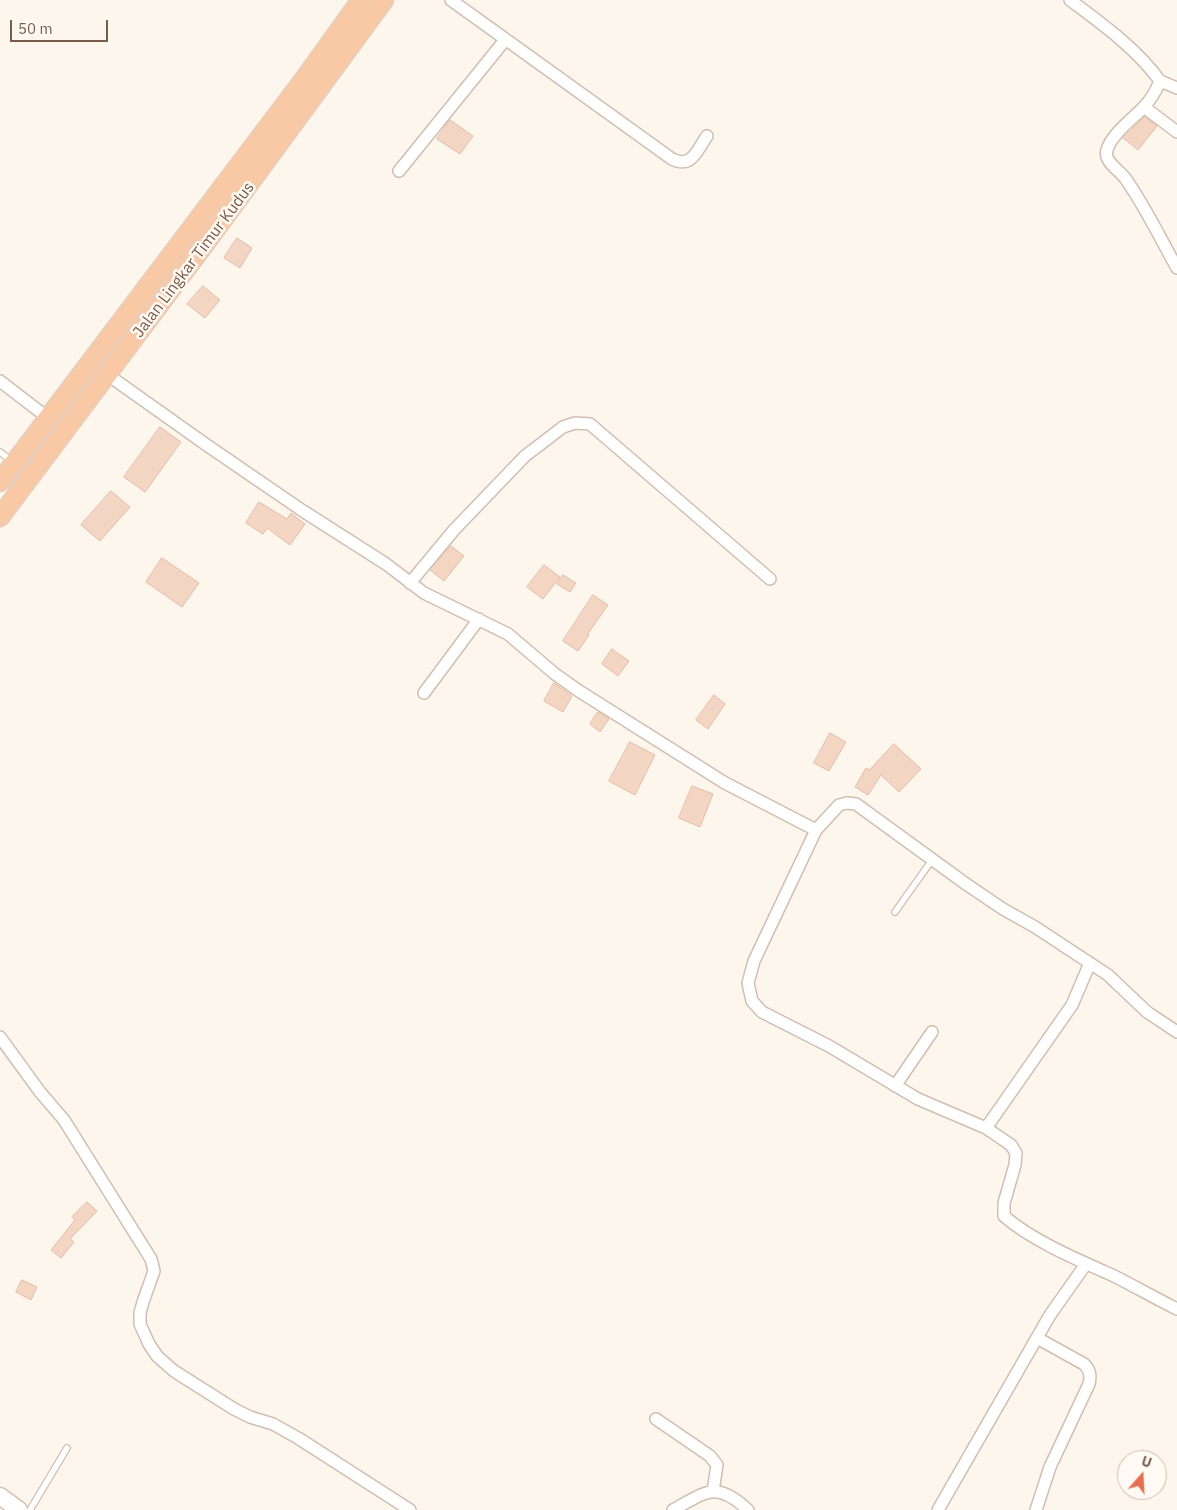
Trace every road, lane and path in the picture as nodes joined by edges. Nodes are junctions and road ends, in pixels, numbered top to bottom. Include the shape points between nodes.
1 (361, 0) edge
2 (384, 0) edge
3 (450, 0) edge
4 (1070, 0) edge
5 (505, 40) junction
6 (1160, 80) junction
7 (1177, 88) edge
8 (1144, 107) junction
9 (1177, 132) edge
10 (707, 136) dead end
11 (399, 171) dead end
12 (1177, 268) edge
13 (108, 375) junction
14 (0, 382) edge
15 (48, 418) junction
16 (7, 458) edge
17 (0, 482) edge
18 (0, 517) edge
19 (770, 578) dead end
20 (410, 583) junction
21 (479, 619) junction
22 (424, 693) dead end
23 (816, 830) junction
24 (932, 860) junction
25 (895, 912) dead end
26 (1090, 963) junction
27 (932, 1032) dead end
28 (1177, 1032) edge
29 (0, 1037) edge
30 (895, 1086) junction
31 (986, 1128) junction
32 (1086, 1264) junction
33 (1177, 1309) edge
34 (1036, 1338) junction
35 (656, 1419) dead end
36 (67, 1448) dead end
37 (713, 1491) junction
38 (0, 1496) edge
39 (19, 1510) edge
40 (30, 1510) edge
41 (410, 1510) edge
42 (673, 1510) edge
43 (748, 1510) edge
44 (938, 1510) edge
45 (1036, 1510) edge

1 - 15 highway, Jalan Lingkar Timur Kudus
2 - 13 highway, Jalan Lingkar Timur Kudus
3 - 5 street
4 - 6 street via 1131,49
5 - 10 street via 679,163 691,160
5 - 11 street
6 - 7 street
6 - 8 street
8 - 9 street
8 - 12 street via 1106,150 1107,157 1133,191
13 - 18 highway, Jalan Lingkar Timur Kudus
13 - 20 street
14 - 15 street
15 - 16 highway, Jalan Lingkar Timur Kudus
16 - 17 highway, Jalan Lingkar Timur Kudus
19 - 20 street via 590,424 575,423 563,427 525,456 454,530
20 - 21 street
21 - 22 street
21 - 23 street via 508,634 579,691 725,783
23 - 24 street via 839,805 856,804
23 - 30 street via 754,961 748,983 752,1002 762,1012 829,1046
24 - 25 lane
24 - 26 street
26 - 28 street
26 - 31 street via 1068,1011
27 - 30 street
29 - 41 street via 64,1120 151,1259 154,1271 140,1313 140,1324 157,1356 174,1371 234,1409 274,1424
30 - 31 street
31 - 32 street via 1011,1145 1016,1153 1004,1216 1015,1226
32 - 33 street
32 - 34 street
34 - 44 street
34 - 45 street via 1084,1364 1089,1368 1090,1376 1050,1467
35 - 37 street via 710,1456 717,1465
36 - 40 lane
37 - 42 street
37 - 43 street via 728,1494
38 - 39 main road

